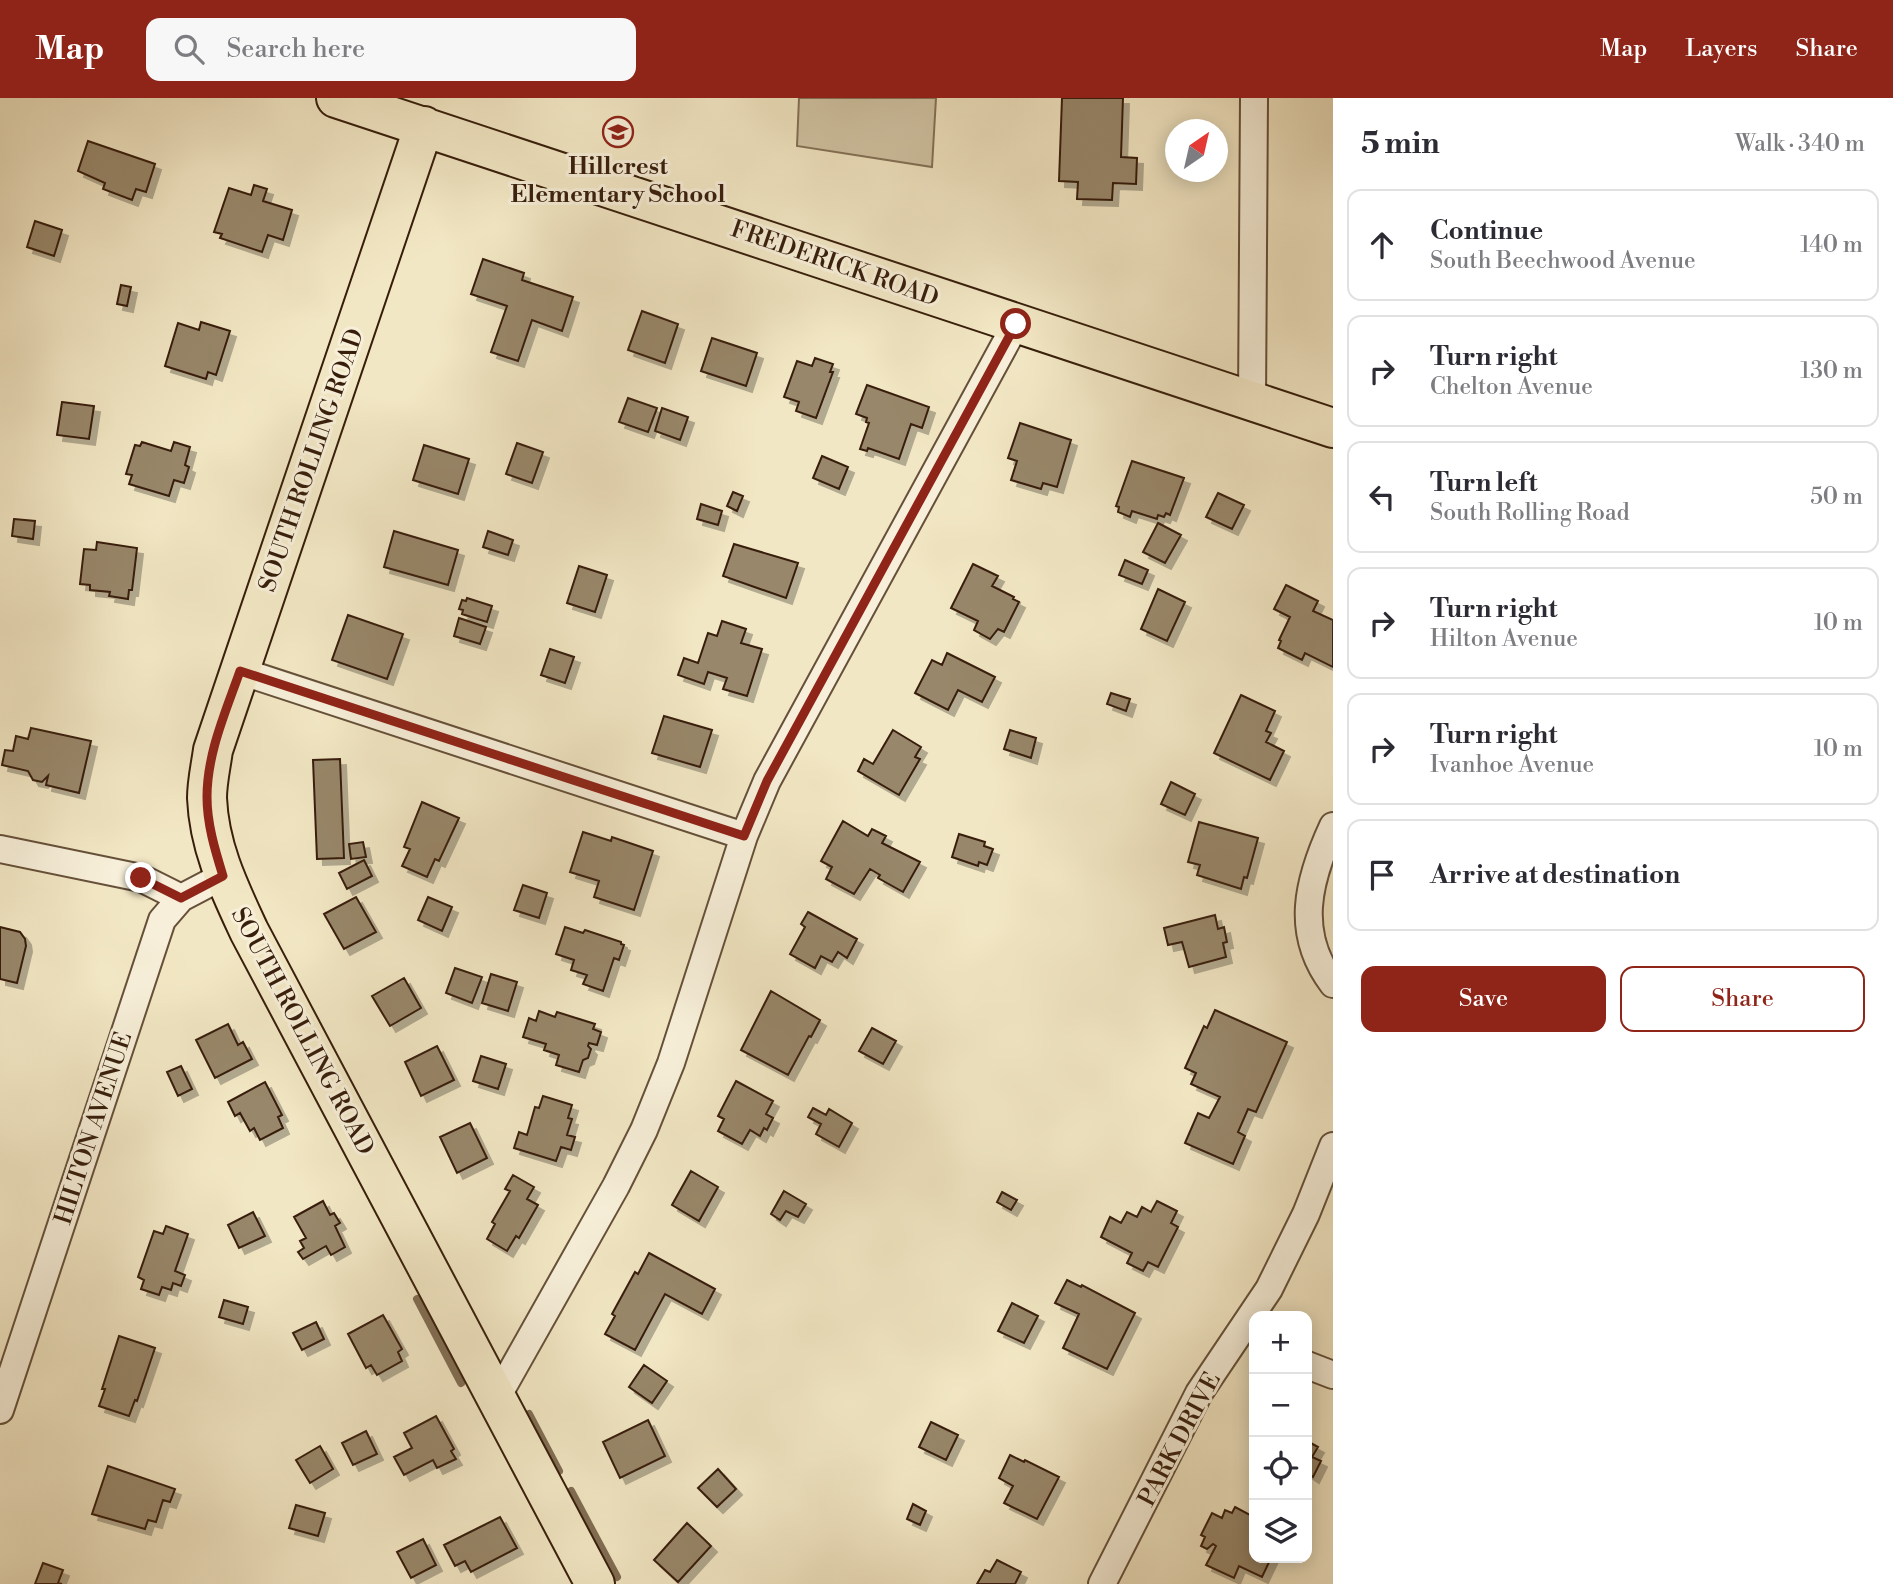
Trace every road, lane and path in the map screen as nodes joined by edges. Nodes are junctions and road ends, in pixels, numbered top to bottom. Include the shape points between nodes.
1 (336, 98) edge
2 (1254, 98) edge
3 (424, 127) junction
4 (1016, 324) junction
5 (1252, 402) junction
6 (1333, 428) edge
7 (240, 671) junction
8 (1333, 826) edge
9 (744, 836) junction
10 (0, 849) edge
11 (223, 876) junction
12 (181, 898) junction
13 (1333, 984) edge
14 (1333, 1146) edge
15 (1246, 1340) edge
16 (1312, 1367) edge
17 (1333, 1375) edge
18 (496, 1399) junction
19 (0, 1410) edge
20 (595, 1584) edge
21 (1102, 1584) edge

1 - 3 main road, FREDERICK ROAD
2 - 5 street
3 - 4 main road, FREDERICK ROAD
3 - 7 main road, SOUTH ROLLING ROAD
4 - 5 main road, FREDERICK ROAD
4 - 9 street via 767,781
5 - 6 main road, FREDERICK ROAD
7 - 9 street
7 - 11 main road, SOUTH ROLLING ROAD via 213,750 207,796 211,837
8 - 13 street via 1311,884 1308,915 1313,945
9 - 18 street via 671,1063 644,1130
10 - 12 street via 141,878
11 - 12 street, HILTON AVENUE
11 - 18 main road, SOUTH ROLLING ROAD
12 - 19 street, HILTON AVENUE via 162,920
14 - 15 street, PARK DRIVE
15 - 21 street, PARK DRIVE via 1199,1393
16 - 17 street
18 - 20 main road, SOUTH ROLLING ROAD

